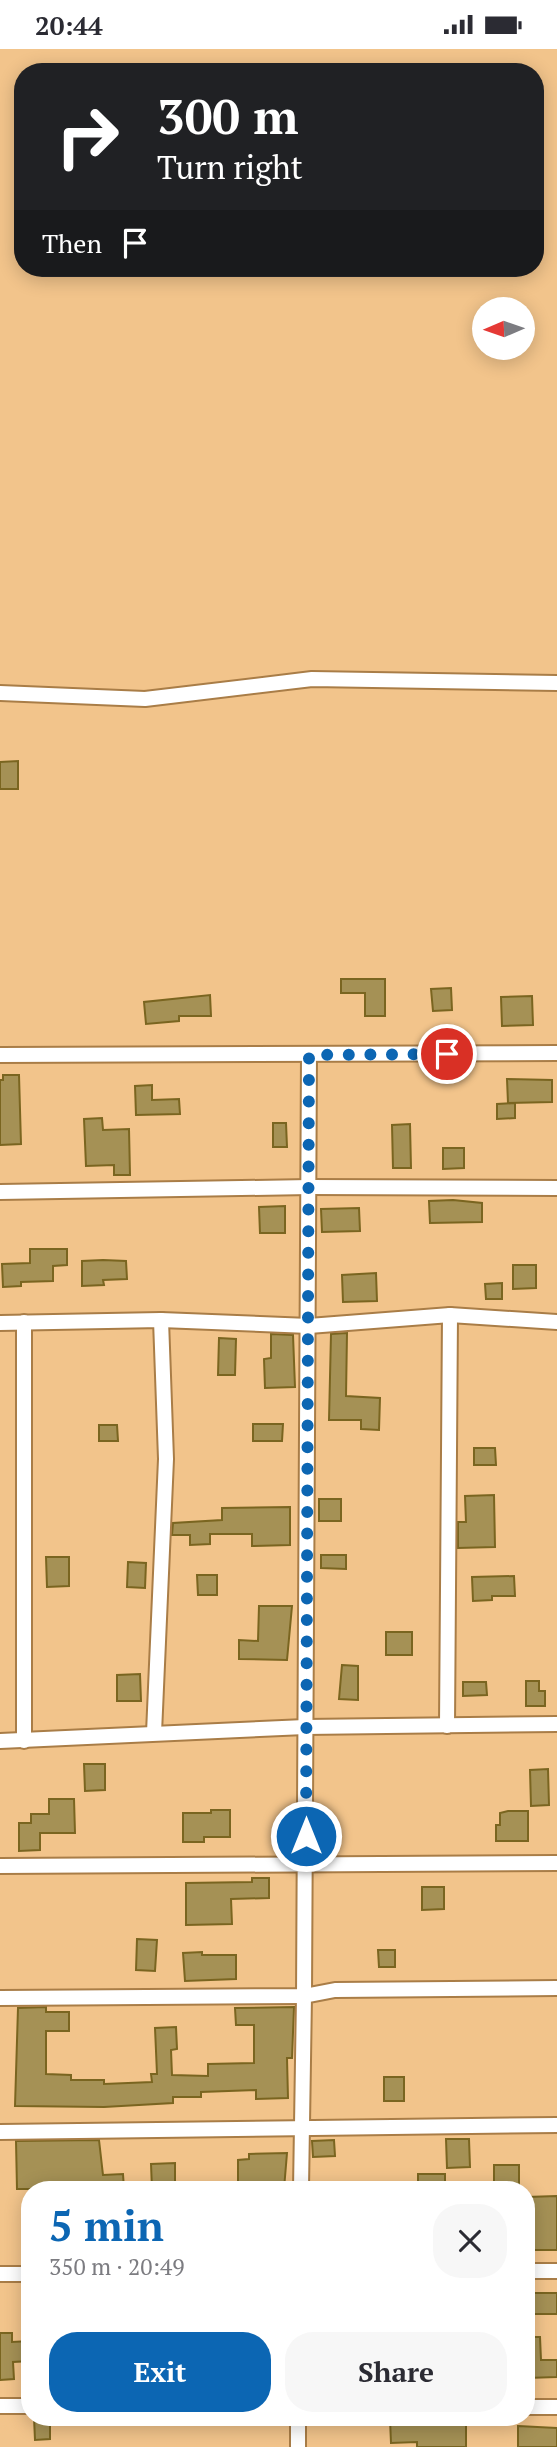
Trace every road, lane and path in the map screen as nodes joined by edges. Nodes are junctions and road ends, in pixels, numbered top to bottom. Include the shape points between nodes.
1 (557, 683) edge
2 (0, 693) edge
3 (557, 1053) edge
4 (0, 1055) edge
5 (309, 1055) junction
6 (310, 1187) junction
7 (557, 1188) edge
8 (0, 1192) edge
9 (450, 1315) junction
10 (161, 1320) junction
11 (24, 1322) junction
12 (557, 1322) edge
13 (0, 1323) edge
14 (309, 1326) junction
15 (557, 1724) edge
16 (447, 1726) junction
17 (305, 1727) junction
18 (154, 1733) junction
19 (0, 1741) edge
20 (24, 1741) junction
21 (557, 1863) edge
22 (306, 1864) junction
23 (0, 1866) edge
24 (557, 1988) edge
25 (304, 1996) junction
26 (0, 1998) edge
27 (557, 2125) edge
28 (303, 2127) junction
29 (0, 2132) edge
30 (301, 2181) edge
31 (535, 2271) edge
32 (557, 2271) edge
33 (0, 2274) edge
34 (21, 2274) edge
35 (0, 2406) edge
36 (21, 2406) edge
37 (535, 2407) edge
38 (557, 2407) edge
39 (298, 2426) edge
40 (298, 2447) edge

1 - 2 street via 312,679 145,699
3 - 5 street
4 - 5 street
5 - 6 street
6 - 7 street
6 - 8 street
6 - 14 street
9 - 12 street
9 - 14 street
9 - 16 street
10 - 11 street
10 - 14 street
10 - 18 street via 166,1459
11 - 13 street
11 - 20 street
14 - 17 street
15 - 16 street
16 - 17 street
17 - 18 street
17 - 22 street
18 - 20 street
19 - 20 street
21 - 22 street
22 - 23 street
22 - 25 street
24 - 25 street via 335,1990
25 - 26 street
25 - 28 street
27 - 28 street
28 - 29 street
28 - 30 street
31 - 32 street
33 - 34 street
35 - 36 street
37 - 38 street
39 - 40 street

